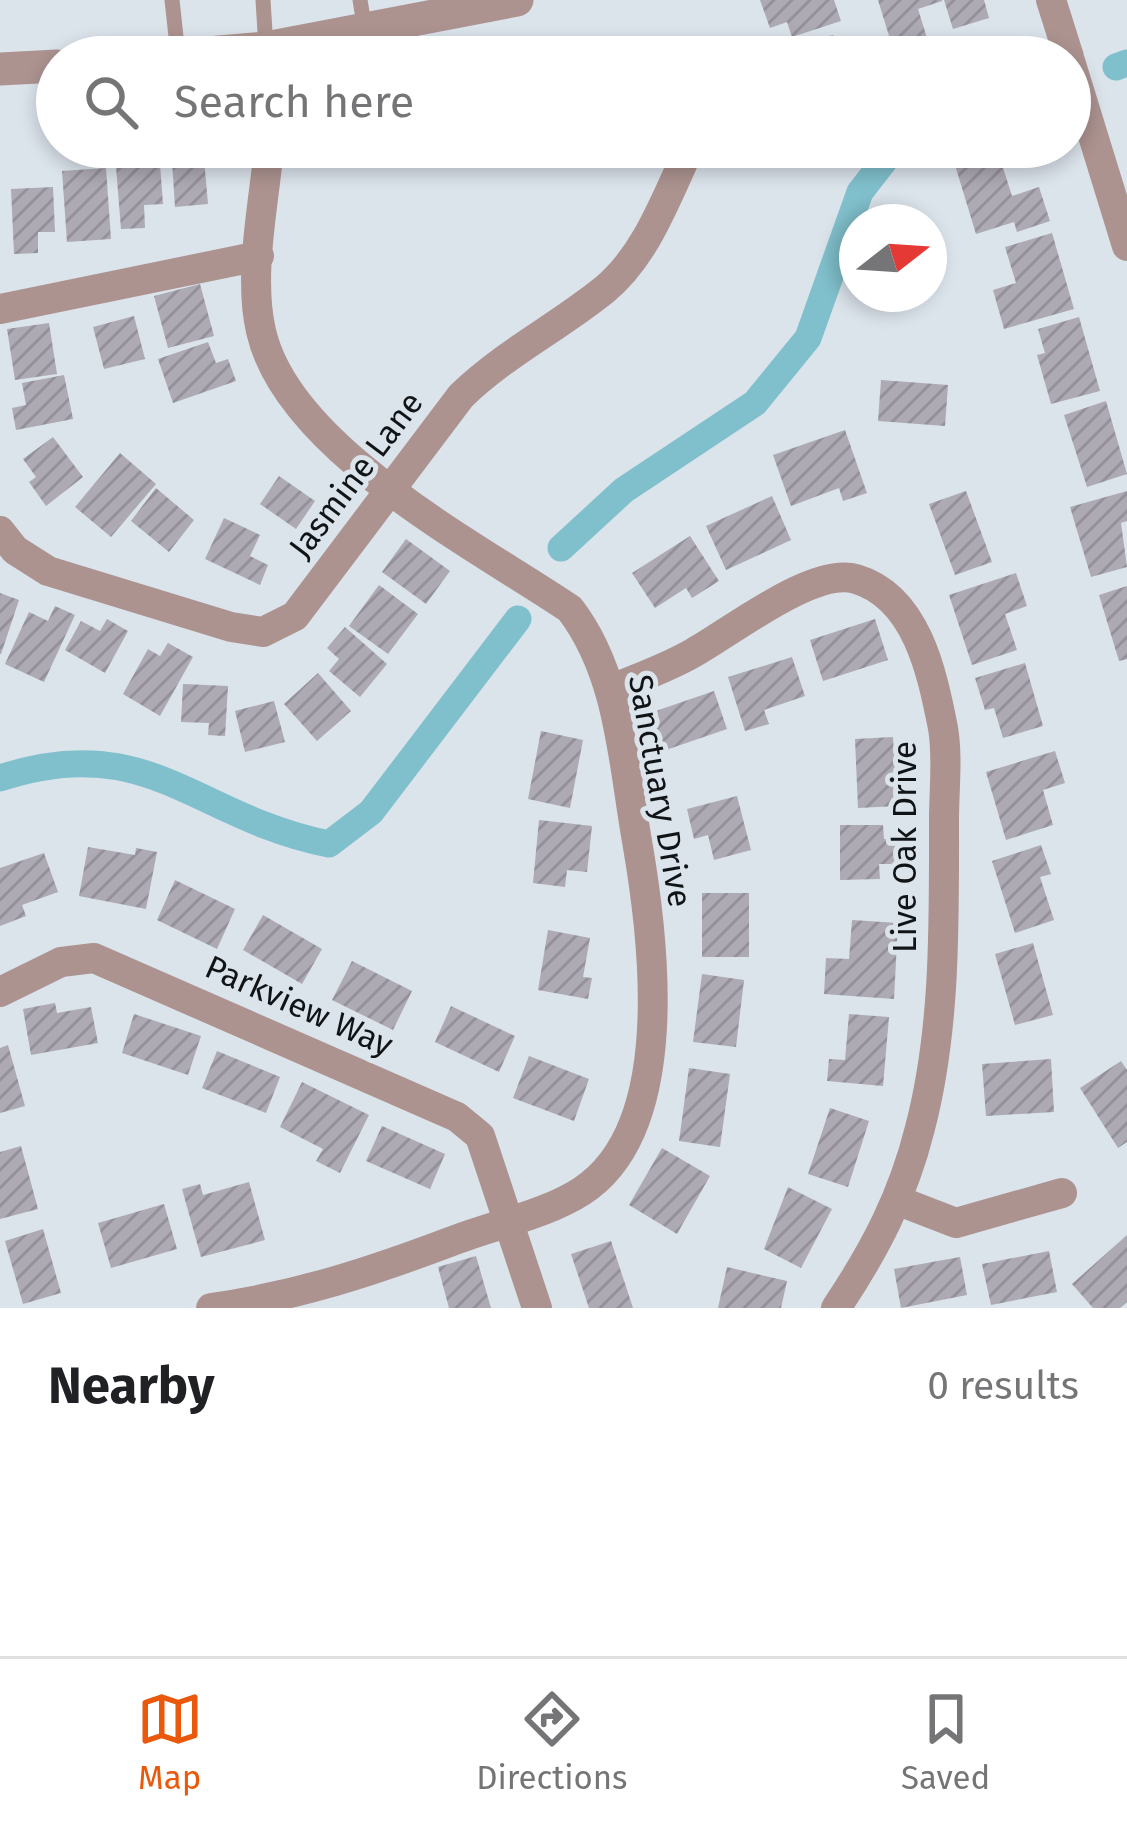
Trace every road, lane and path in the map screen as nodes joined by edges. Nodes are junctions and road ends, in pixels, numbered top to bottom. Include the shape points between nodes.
1 (172, 0) edge
2 (263, 0) edge
3 (517, 0) edge
4 (1051, 0) edge
5 (464, 6) edge
6 (362, 15) edge
7 (176, 36) edge
8 (265, 36) edge
9 (309, 36) edge
10 (1063, 36) edge
11 (36, 67) edge
12 (0, 69) edge
13 (1091, 128) edge
14 (267, 168) edge
15 (680, 168) edge
16 (1127, 246) edge
17 (259, 256) junction
18 (0, 309) edge
19 (389, 489) junction
20 (0, 531) edge
21 (610, 691) junction
22 (0, 992) edge
23 (1063, 1193) dead end
24 (899, 1201) junction
25 (508, 1220) junction
26 (211, 1308) edge
27 (537, 1308) edge
28 (836, 1308) edge

1 - 7 lane
2 - 8 lane
3 - 5 street
4 - 10 street
5 - 6 street
6 - 9 street
11 - 12 street
13 - 16 street
14 - 17 street, Sanctuary Drive
15 - 19 street, Jasmine Lane via 639,250 607,288 493,364
17 - 18 street
17 - 19 street, Sanctuary Drive via 260,328 276,376 351,463
19 - 20 street, Jasmine Lane via 295,616 263,632 48,571
19 - 21 street, Sanctuary Drive via 570,609 596,643
21 - 24 street, Live Oak Drive via 819,581 853,577 886,593 909,619 944,733 944,876 938,1020 922,1124
21 - 25 street, Sanctuary Drive via 652,970 649,1058 635,1128 615,1163 580,1193
22 - 25 street, Parkview Way via 61,962 94,958 186,995 457,1117 480,1136
23 - 24 street via 956,1223
24 - 28 street, Live Oak Drive
25 - 26 street, Sanctuary Drive via 332,1286
25 - 27 street, Parkview Way

